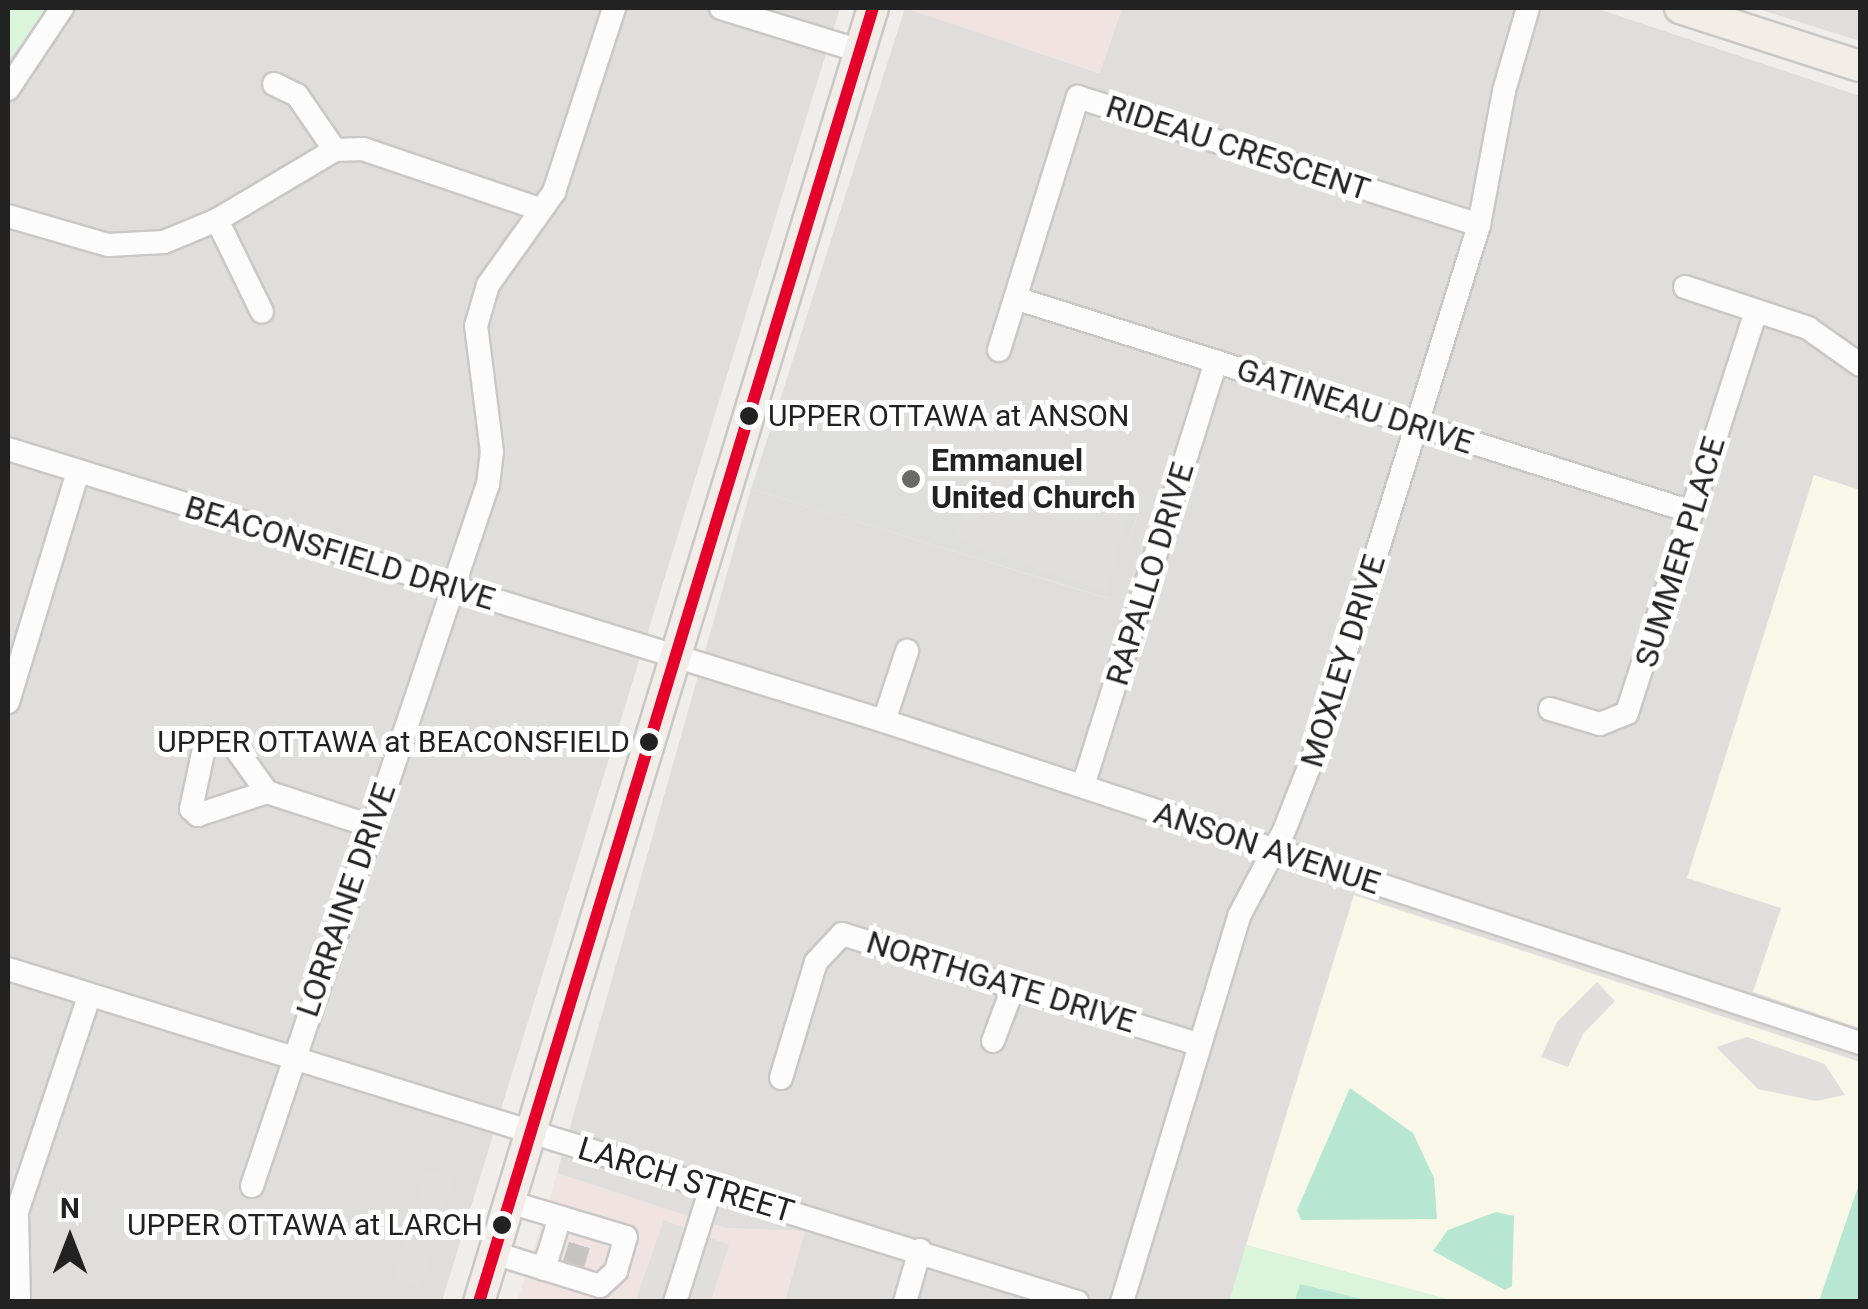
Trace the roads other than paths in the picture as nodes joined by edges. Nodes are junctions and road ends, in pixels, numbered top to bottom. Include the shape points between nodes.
1 (62, 8) edge
2 (614, 8) edge
3 (721, 8) edge
4 (874, 8) edge
5 (1528, 8) edge
6 (1680, 8) edge
7 (860, 51) junction
8 (1860, 66) edge
9 (274, 84) dead end
10 (8, 89) edge
11 (335, 150) junction
12 (539, 210) junction
13 (8, 216) edge
14 (217, 220) junction
15 (1479, 225) junction
16 (1684, 286) dead end
17 (1018, 299) junction
18 (262, 312) dead end
19 (1756, 312) junction
20 (999, 350) dead end
21 (1216, 361) junction
22 (1860, 365) edge
23 (1417, 426) junction
24 (8, 449) edge
25 (78, 472) junction
26 (1692, 512) junction
27 (455, 590) junction
28 (907, 652) dead end
29 (674, 654) junction
30 (8, 702) edge
31 (1550, 709) dead end
32 (884, 720) junction
33 (1083, 786) junction
34 (267, 792) dead end
35 (371, 826) junction
36 (1274, 850) junction
37 (8, 969) edge
38 (1014, 986) junction
39 (89, 998) junction
40 (993, 1041) dead end
41 (1860, 1043) edge
42 (1198, 1044) junction
43 (291, 1061) junction
44 (780, 1078) dead end
45 (529, 1134) junction
46 (252, 1186) dead end
47 (710, 1188) junction
48 (15, 1194) edge
49 (509, 1202) junction
50 (560, 1217) junction
51 (920, 1250) junction
52 (494, 1253) junction
53 (544, 1268) junction
54 (598, 1294) edge
55 (19, 1302) edge
56 (479, 1302) edge
57 (675, 1302) edge
58 (904, 1302) edge
59 (1078, 1302) edge
60 (1122, 1302) edge

1 - 10 street
2 - 12 street, LORRAINE DRIVE via 554,192
3 - 7 street
4 - 7 main road
5 - 15 street, MOXLEY DRIVE
6 - 8 main road
7 - 29 main road
9 - 11 street via 297,95
11 - 12 street via 363,149
11 - 14 street
12 - 27 street, LORRAINE DRIVE via 488,286 476,326 492,452
13 - 14 street via 108,245 164,242
14 - 18 street
15 - 17 street, RIDEAU CRESCENT via 1078,97
15 - 23 street, MOXLEY DRIVE
16 - 19 street
17 - 20 street, RIDEAU CRESCENT
17 - 21 street, GATINEAU DRIVE
19 - 22 street via 1808,328
19 - 26 street, SUMMER PLACE
21 - 23 street, GATINEAU DRIVE
21 - 33 street, RAPALLO DRIVE
23 - 26 street, GATINEAU DRIVE
23 - 36 street, MOXLEY DRIVE via 1310,769
24 - 25 street, BEACONSFIELD DRIVE
25 - 27 street, BEACONSFIELD DRIVE
25 - 30 street
26 - 31 street, SUMMER PLACE via 1627,713 1600,724
27 - 29 street, BEACONSFIELD DRIVE
27 - 35 street, LORRAINE DRIVE
28 - 32 street
29 - 32 street, ANSON AVENUE
29 - 45 main road
32 - 33 street, ANSON AVENUE
33 - 36 street, ANSON AVENUE
34 - 35 street
35 - 43 street, LORRAINE DRIVE
36 - 41 street, ANSON AVENUE
36 - 42 street, MOXLEY DRIVE via 1240,911
37 - 39 street, LARCH STREET
38 - 40 street
38 - 42 street, NORTHGATE DRIVE
38 - 44 street, NORTHGATE DRIVE via 842,934 816,962
39 - 43 street, LARCH STREET
39 - 48 street
42 - 60 street, MOXLEY DRIVE
43 - 45 street, LARCH STREET
43 - 46 street, LORRAINE DRIVE
45 - 47 street, LARCH STREET
45 - 49 main road
47 - 51 street, LARCH STREET
47 - 57 street
48 - 55 street
49 - 50 street
49 - 52 main road
50 - 53 street
50 - 54 street via 583,1234 626,1237 616,1271
51 - 58 street
51 - 59 street, LARCH STREET
52 - 53 street
52 - 56 main road
53 - 54 street via 571,1271

